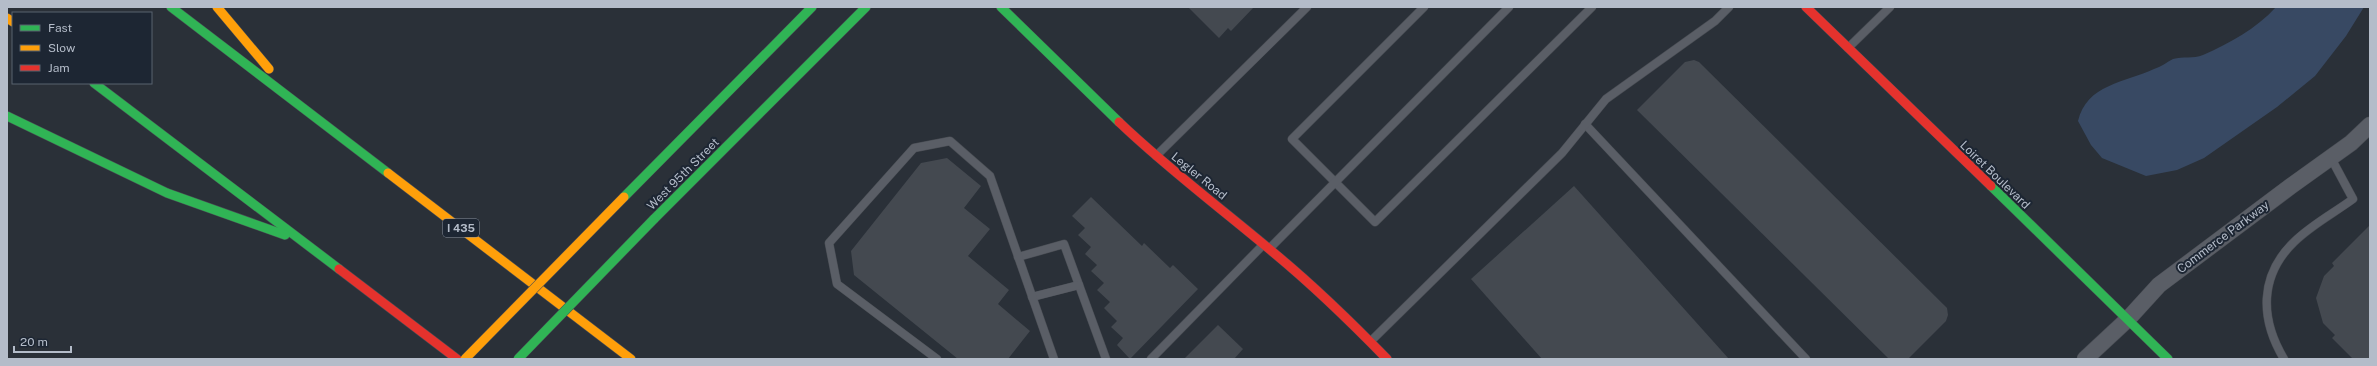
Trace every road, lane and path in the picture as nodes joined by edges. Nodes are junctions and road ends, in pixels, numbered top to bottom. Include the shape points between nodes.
1 (171, 7) edge
2 (217, 7) edge
3 (812, 7) edge
4 (866, 7) edge
5 (1001, 7) edge
6 (1307, 7) edge
7 (1424, 7) edge
8 (1509, 7) edge
9 (1592, 7) edge
10 (1729, 7) edge
11 (1806, 7) edge
12 (1890, 7) edge
13 (1848, 48) junction
14 (95, 84) edge
15 (291, 97) junction
16 (7, 116) edge
17 (1585, 124) junction
18 (2370, 125) edge
19 (1155, 157) junction
20 (2331, 158) junction
21 (1335, 182) junction
22 (306, 243) junction
23 (1267, 246) junction
24 (1018, 257) junction
25 (1079, 284) junction
26 (1032, 297) junction
27 (2128, 319) junction
28 (1370, 341) junction
29 (457, 359) edge
30 (465, 359) edge
31 (518, 359) edge
32 (631, 359) edge
33 (937, 359) edge
34 (1054, 359) edge
35 (1106, 359) edge
36 (1152, 359) edge
37 (1388, 359) edge
38 (1806, 359) edge
39 (2085, 359) edge
40 (2168, 359) edge
41 (2284, 359) edge

1 - 15 main road, I 435
2 - 15 main road
3 - 30 main road, bridge
4 - 31 main road, West 95th Street, bridge
5 - 19 main road, Legler Road
6 - 19 lane
7 - 21 lane via 1292,139
8 - 21 lane
9 - 21 lane via 1375,222
10 - 17 lane via 1715,20 1606,99
11 - 13 main road, Loiret Boulevard
12 - 13 lane
13 - 27 main road, Loiret Boulevard
14 - 22 main road
15 - 32 main road, I 435
16 - 22 main road via 167,193
17 - 28 lane via 1562,153
17 - 38 lane
18 - 20 street, Commerce Parkway
19 - 23 main road, Legler Road
20 - 27 street, Commerce Parkway via 2159,285
20 - 41 lane via 2354,199 2294,242 2278,263 2266,291 2266,315 2273,340
21 - 23 lane
22 - 29 main road
23 - 28 main road, Legler Road via 1331,302
23 - 36 lane
24 - 25 lane via 1064,244
24 - 26 lane
24 - 33 lane via 990,176 950,141 914,148 829,243 836,284
25 - 26 lane
25 - 35 lane
26 - 34 lane
27 - 39 street, Commerce Parkway
27 - 40 main road, Loiret Boulevard
28 - 37 main road, Legler Road

